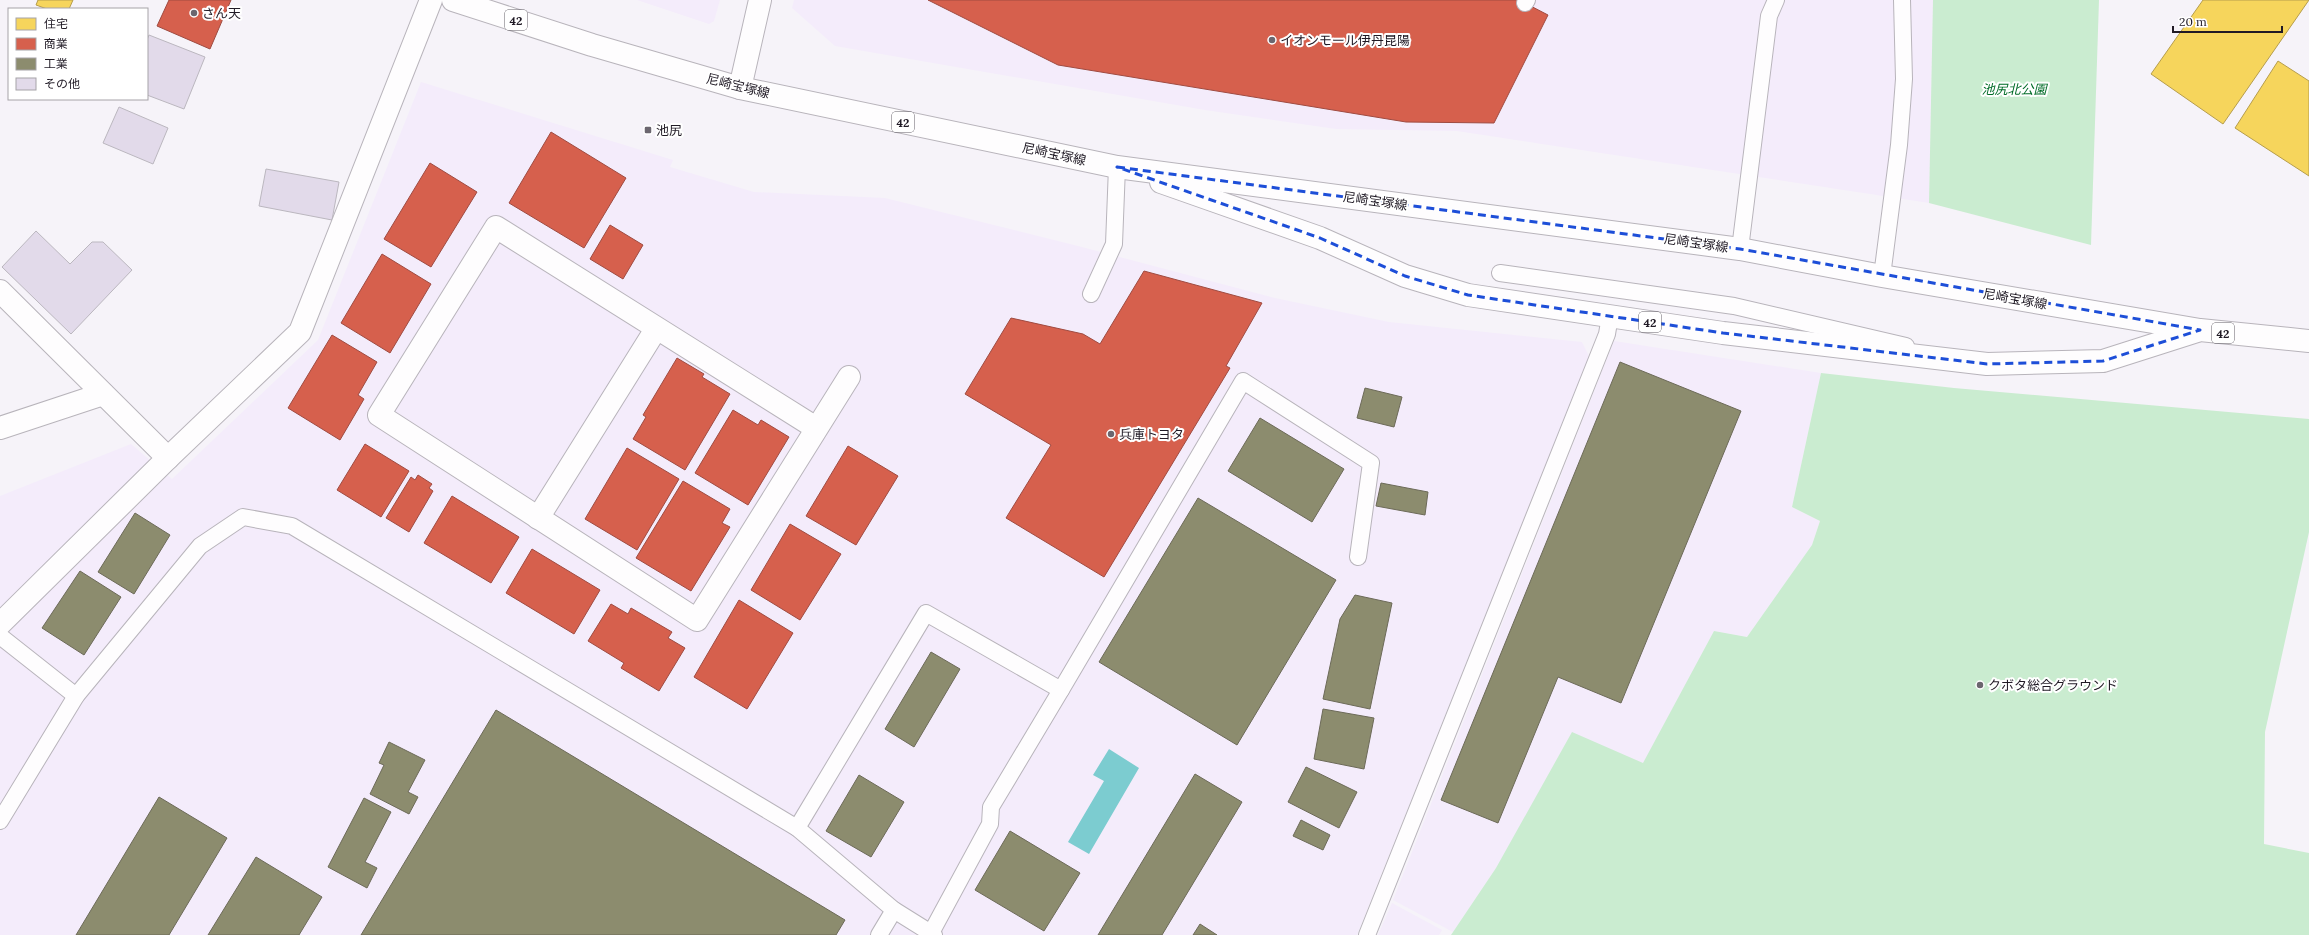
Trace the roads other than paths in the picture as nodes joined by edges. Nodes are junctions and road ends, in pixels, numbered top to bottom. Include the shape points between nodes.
1 (431, 0) edge
2 (453, 0) edge
3 (760, 0) edge
4 (1776, 0) edge
5 (1902, 0) edge
6 (740, 88) junction
7 (1117, 167) junction
8 (1740, 249) junction
9 (1500, 273) dead end
10 (1882, 276) junction
11 (0, 291) edge
12 (1091, 294) dead end
13 (1610, 316) junction
14 (656, 329) junction
15 (2200, 330) junction
16 (2309, 341) edge
17 (1987, 364) junction
18 (849, 377) dead end
19 (103, 394) junction
20 (0, 428) edge
21 (816, 428) junction
22 (168, 458) junction
23 (538, 518) junction
24 (1358, 557) dead end
25 (0, 624) edge
26 (0, 636) edge
27 (1061, 690) junction
28 (76, 696) junction
29 (0, 821) edge
30 (797, 828) junction
31 (894, 910) junction
32 (933, 934) edge
33 (879, 935) edge
34 (1367, 935) edge

1 - 22 main road via 300,332
2 - 6 main road, 尼崎宝塚線 / 42 via 592,45
3 - 6 main road
4 - 8 lane via 1769,16
5 - 10 lane via 1904,79 1899,145
6 - 7 main road, 尼崎宝塚線 / 42
7 - 8 main road, 尼崎宝塚線 / 42
7 - 12 lane via 1114,244
7 - 13 main road, 42 via 1320,238 1405,276 1468,295
8 - 10 main road, 尼崎宝塚線 / 42
9 - 17 lane via 1734,306
10 - 15 main road, 尼崎宝塚線 / 42
11 - 19 main road
13 - 17 main road, 42 via 1723,333
13 - 34 lane via 1607,334
14 - 21 main road
14 - 23 main road
14 - 23 main road via 496,227 379,415
15 - 16 main road, 尼崎宝塚線 / 42
15 - 17 main road, 42 via 2103,361
18 - 21 main road
19 - 20 main road
19 - 22 main road
21 - 23 main road via 697,620
22 - 25 main road
24 - 27 lane via 1371,463 1243,381
26 - 28 lane
27 - 30 lane via 926,613
27 - 32 lane via 991,807 990,824
28 - 29 lane
28 - 30 lane via 200,546 243,517 292,526
30 - 31 lane
31 - 32 lane
31 - 33 lane

